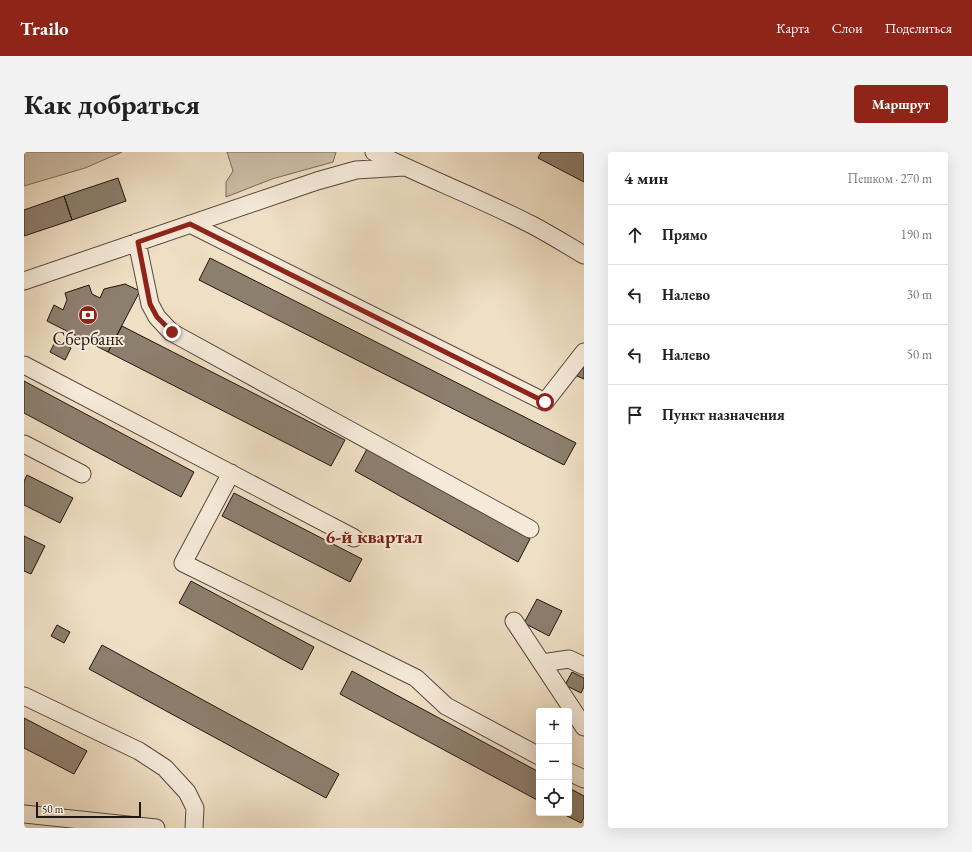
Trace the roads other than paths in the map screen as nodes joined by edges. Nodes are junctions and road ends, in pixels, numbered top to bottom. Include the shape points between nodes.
1 (374, 152) edge
2 (404, 167) junction
3 (190, 224) junction
4 (138, 242) junction
5 (584, 255) edge
6 (24, 281) edge
7 (584, 352) edge
8 (24, 365) edge
9 (24, 444) edge
10 (231, 473) junction
11 (82, 474) dead end
12 (530, 529) dead end
13 (354, 538) dead end
14 (514, 621) dead end
15 (542, 663) junction
16 (584, 666) edge
17 (24, 696) edge
18 (584, 727) edge
19 (536, 754) edge
20 (572, 773) edge
21 (584, 779) edge
22 (24, 814) edge
23 (156, 828) edge
24 (194, 828) edge

1 - 2 street
2 - 3 street via 356,170
2 - 5 street via 500,209
3 - 4 street
3 - 7 street via 545,402
4 - 6 street
4 - 12 street via 150,304 157,317 172,332
8 - 10 street
9 - 11 street
10 - 13 street
10 - 19 street via 183,563 416,678 446,706
14 - 15 street
15 - 16 street via 569,659
15 - 18 street
17 - 24 street via 139,751 165,768 187,792 195,808
20 - 21 street
22 - 23 street

